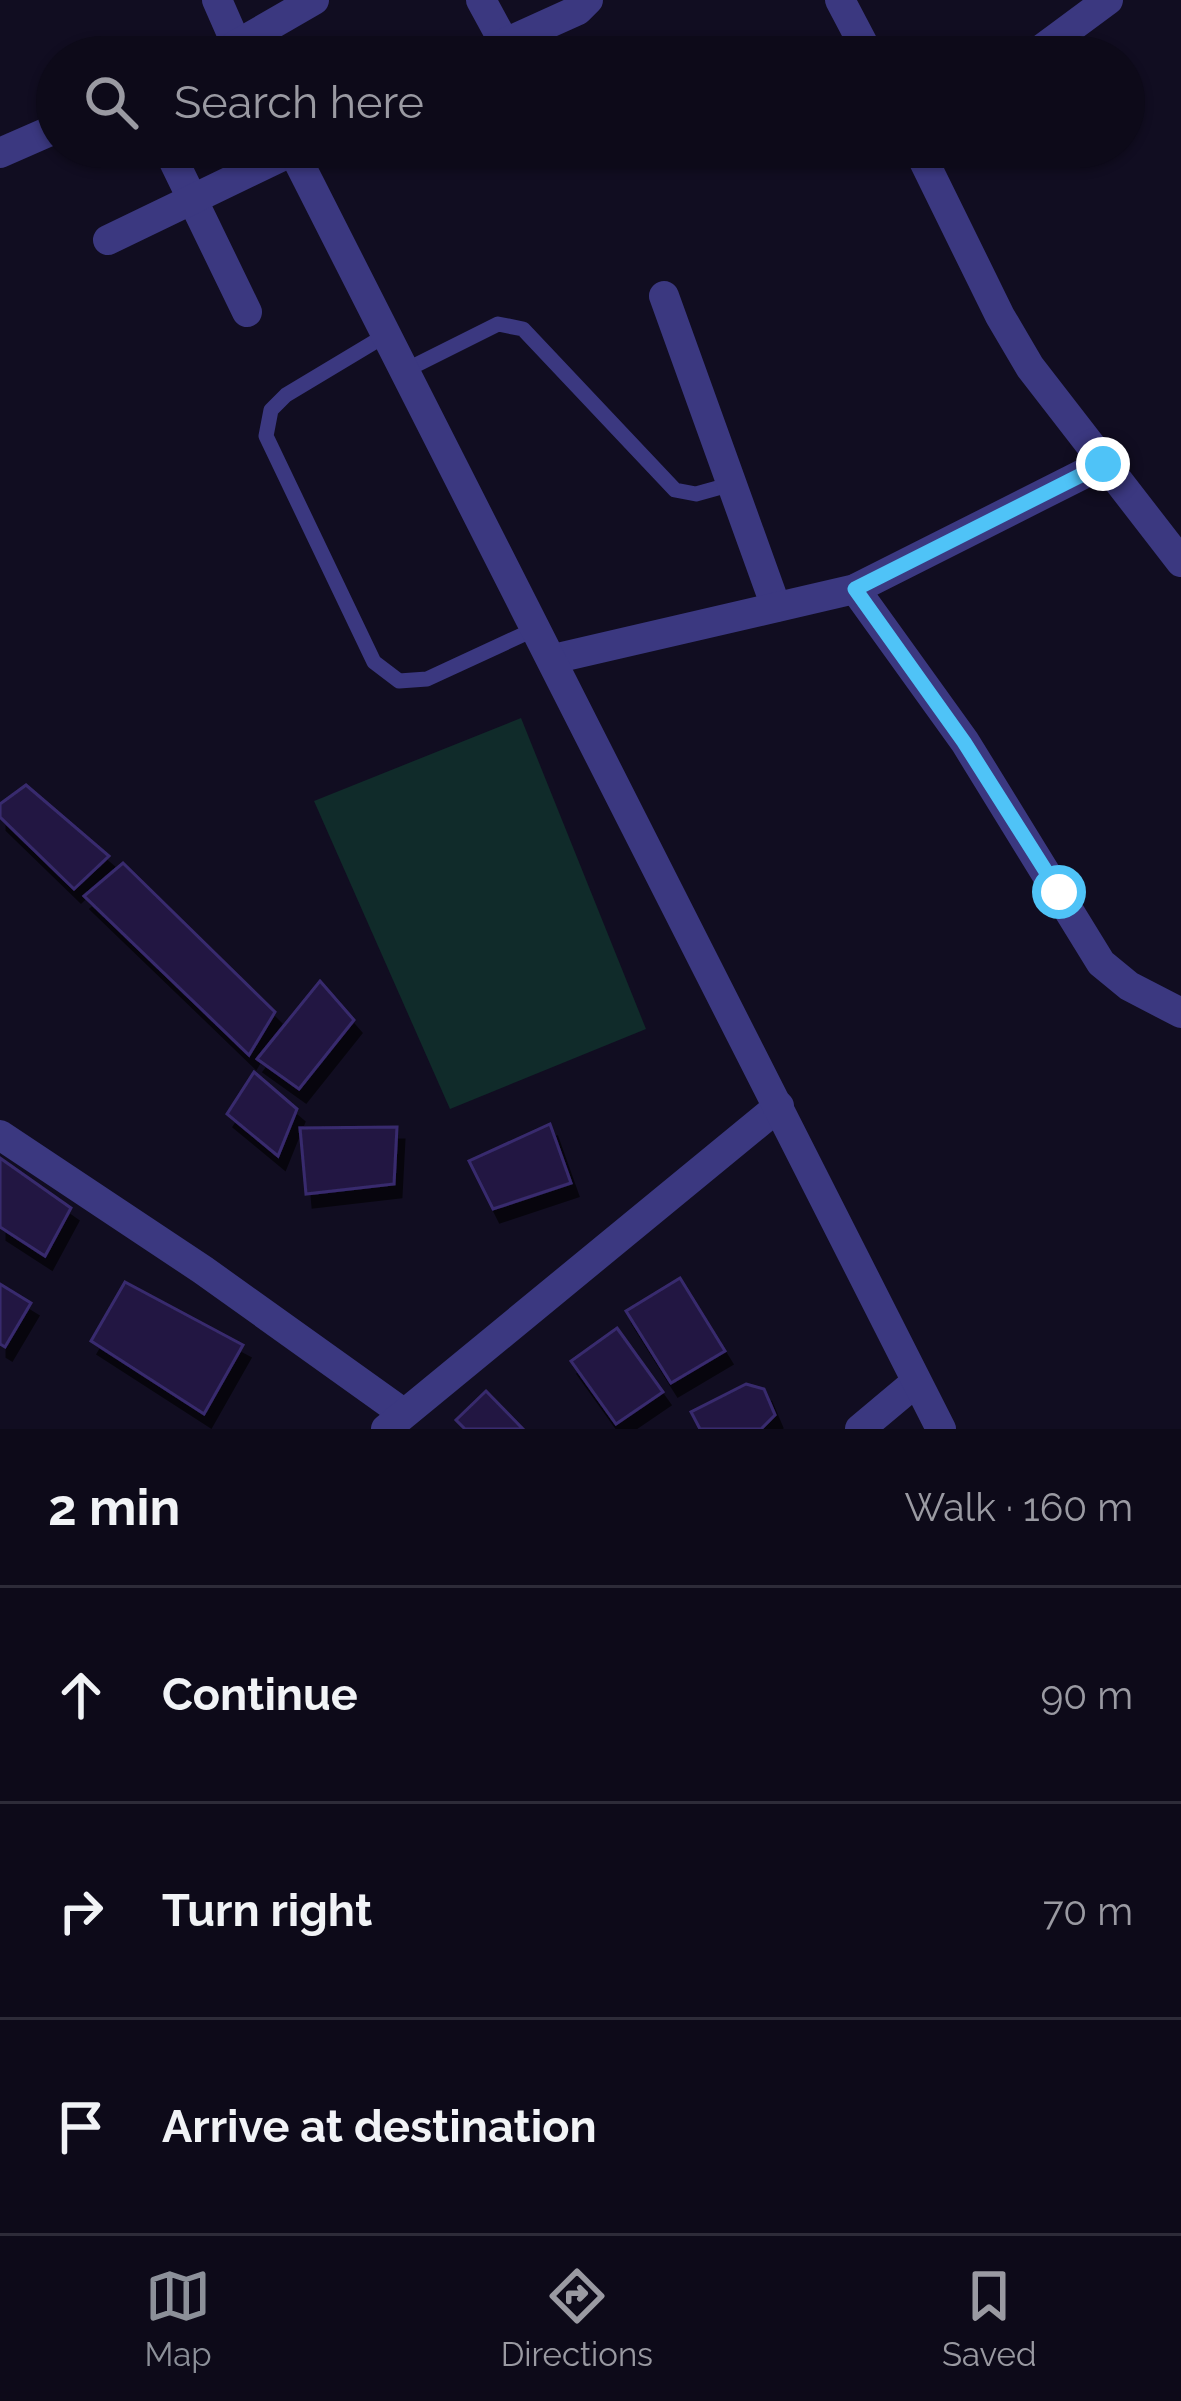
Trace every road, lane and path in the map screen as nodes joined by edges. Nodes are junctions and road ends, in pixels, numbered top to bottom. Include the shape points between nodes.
1 (217, 0) edge
2 (314, 0) edge
3 (481, 0) edge
4 (587, 0) edge
5 (841, 0) edge
6 (1108, 0) edge
7 (226, 36) edge
8 (257, 36) edge
9 (501, 36) edge
10 (531, 36) edge
11 (859, 36) edge
12 (1059, 36) edge
13 (36, 137) edge
14 (0, 153) edge
15 (177, 168) edge
16 (256, 168) edge
17 (305, 168) edge
18 (927, 168) edge
19 (193, 200) junction
20 (108, 240) dead end
21 (664, 296) dead end
22 (248, 311) dead end
23 (386, 335) junction
24 (404, 371) junction
25 (1103, 464) junction
26 (732, 484) junction
27 (1181, 562) edge
28 (855, 589) junction
29 (776, 607) junction
30 (533, 630) junction
31 (553, 659) junction
32 (1181, 1012) edge
33 (779, 1106) junction
34 (0, 1135) edge
35 (916, 1382) junction
36 (395, 1421) edge
37 (860, 1429) edge
38 (941, 1429) edge

1 - 7 street
2 - 8 street
3 - 9 street
4 - 10 street
5 - 11 street
6 - 12 street
13 - 14 street
15 - 19 street
16 - 19 street
17 - 23 street
18 - 25 street via 1030,367
19 - 20 street
19 - 22 street
21 - 26 street
23 - 24 street
23 - 30 lane via 286,395 271,410 266,436 374,662 399,681 427,680
24 - 26 lane via 498,324 523,329 675,490 696,494
24 - 30 street
25 - 27 street
25 - 28 street
26 - 29 street
28 - 29 street
28 - 32 street via 964,742 1101,963
29 - 31 street
30 - 31 street
31 - 33 street
33 - 35 street
33 - 36 street
34 - 36 street via 203,1270
35 - 37 street
35 - 38 street

